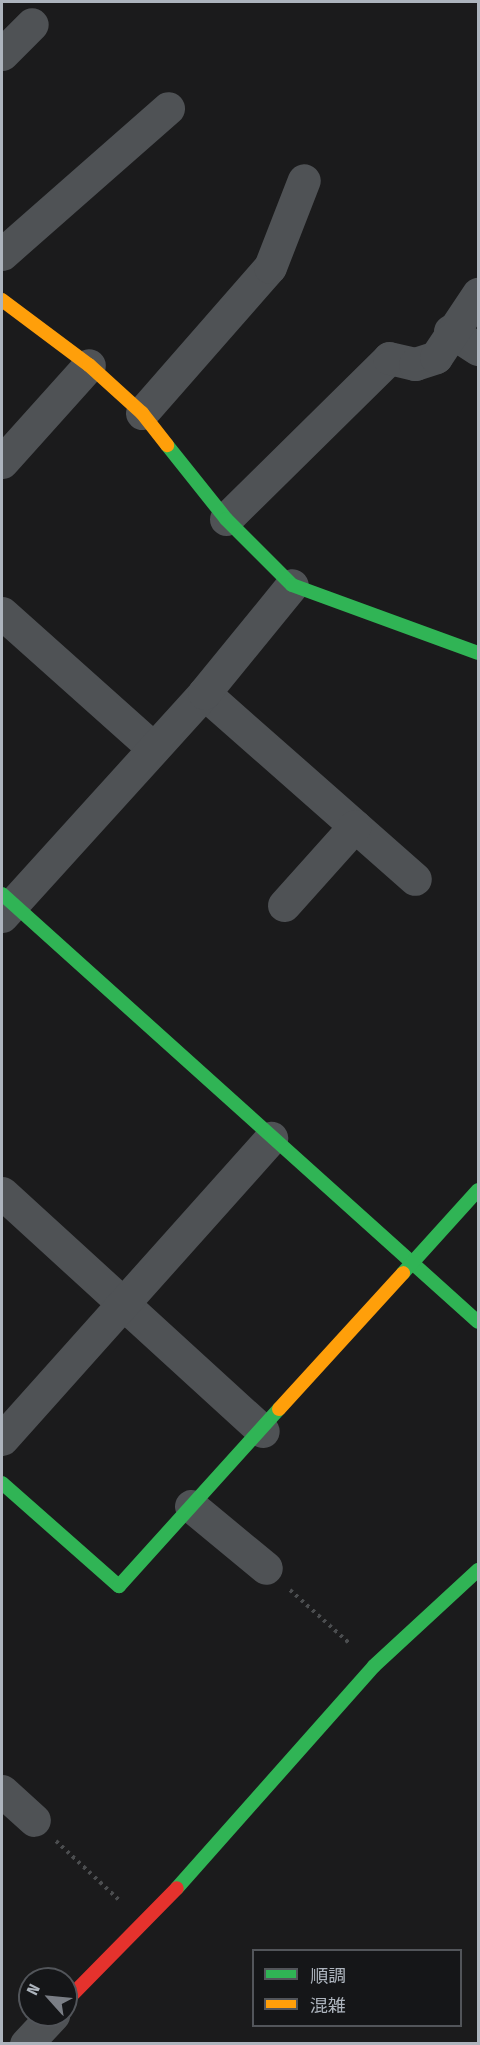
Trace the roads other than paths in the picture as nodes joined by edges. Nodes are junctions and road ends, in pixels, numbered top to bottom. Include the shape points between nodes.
1 (32, 24) dead end
2 (2, 54) edge
3 (168, 108) dead end
4 (304, 180) dead end
5 (2, 254) edge
6 (478, 294) edge
7 (2, 300) edge
8 (450, 331) junction
9 (478, 349) edge
10 (89, 365) junction
11 (142, 413) junction
12 (2, 462) edge
13 (226, 519) junction
14 (292, 585) junction
15 (2, 613) edge
16 (478, 653) edge
17 (204, 693) junction
18 (153, 748) junction
19 (355, 826) junction
20 (415, 879) dead end
21 (5, 904) edge
22 (284, 905) dead end
23 (271, 1138) junction
24 (478, 1190) edge
25 (2, 1193) edge
26 (411, 1266) junction
27 (123, 1304) junction
28 (478, 1322) edge
29 (263, 1431) junction
30 (2, 1439) edge
31 (2, 1483) edge
32 (191, 1506) junction
33 (266, 1568) road end
34 (478, 1570) edge
35 (2, 1791) edge
36 (34, 1820) road end
37 (78, 1988) edge
38 (41, 2027) edge
39 (26, 2043) edge

1 - 2 street
3 - 5 street
4 - 11 street via 270,267
6 - 8 street
7 - 10 street
8 - 9 street
8 - 13 street via 436,357 415,364 389,358
10 - 11 street
10 - 12 street
11 - 13 street
13 - 14 street
14 - 16 street
14 - 17 street
15 - 18 street
17 - 18 street
17 - 19 street
18 - 21 street
19 - 20 street
19 - 22 street
21 - 23 street
23 - 26 street
23 - 27 street
24 - 26 street
25 - 27 street
26 - 28 street
26 - 29 street
27 - 29 street
27 - 30 street
29 - 32 street
31 - 32 street via 119,1586
32 - 33 street
34 - 37 street via 374,1666 197,1868
35 - 36 street
38 - 39 street

